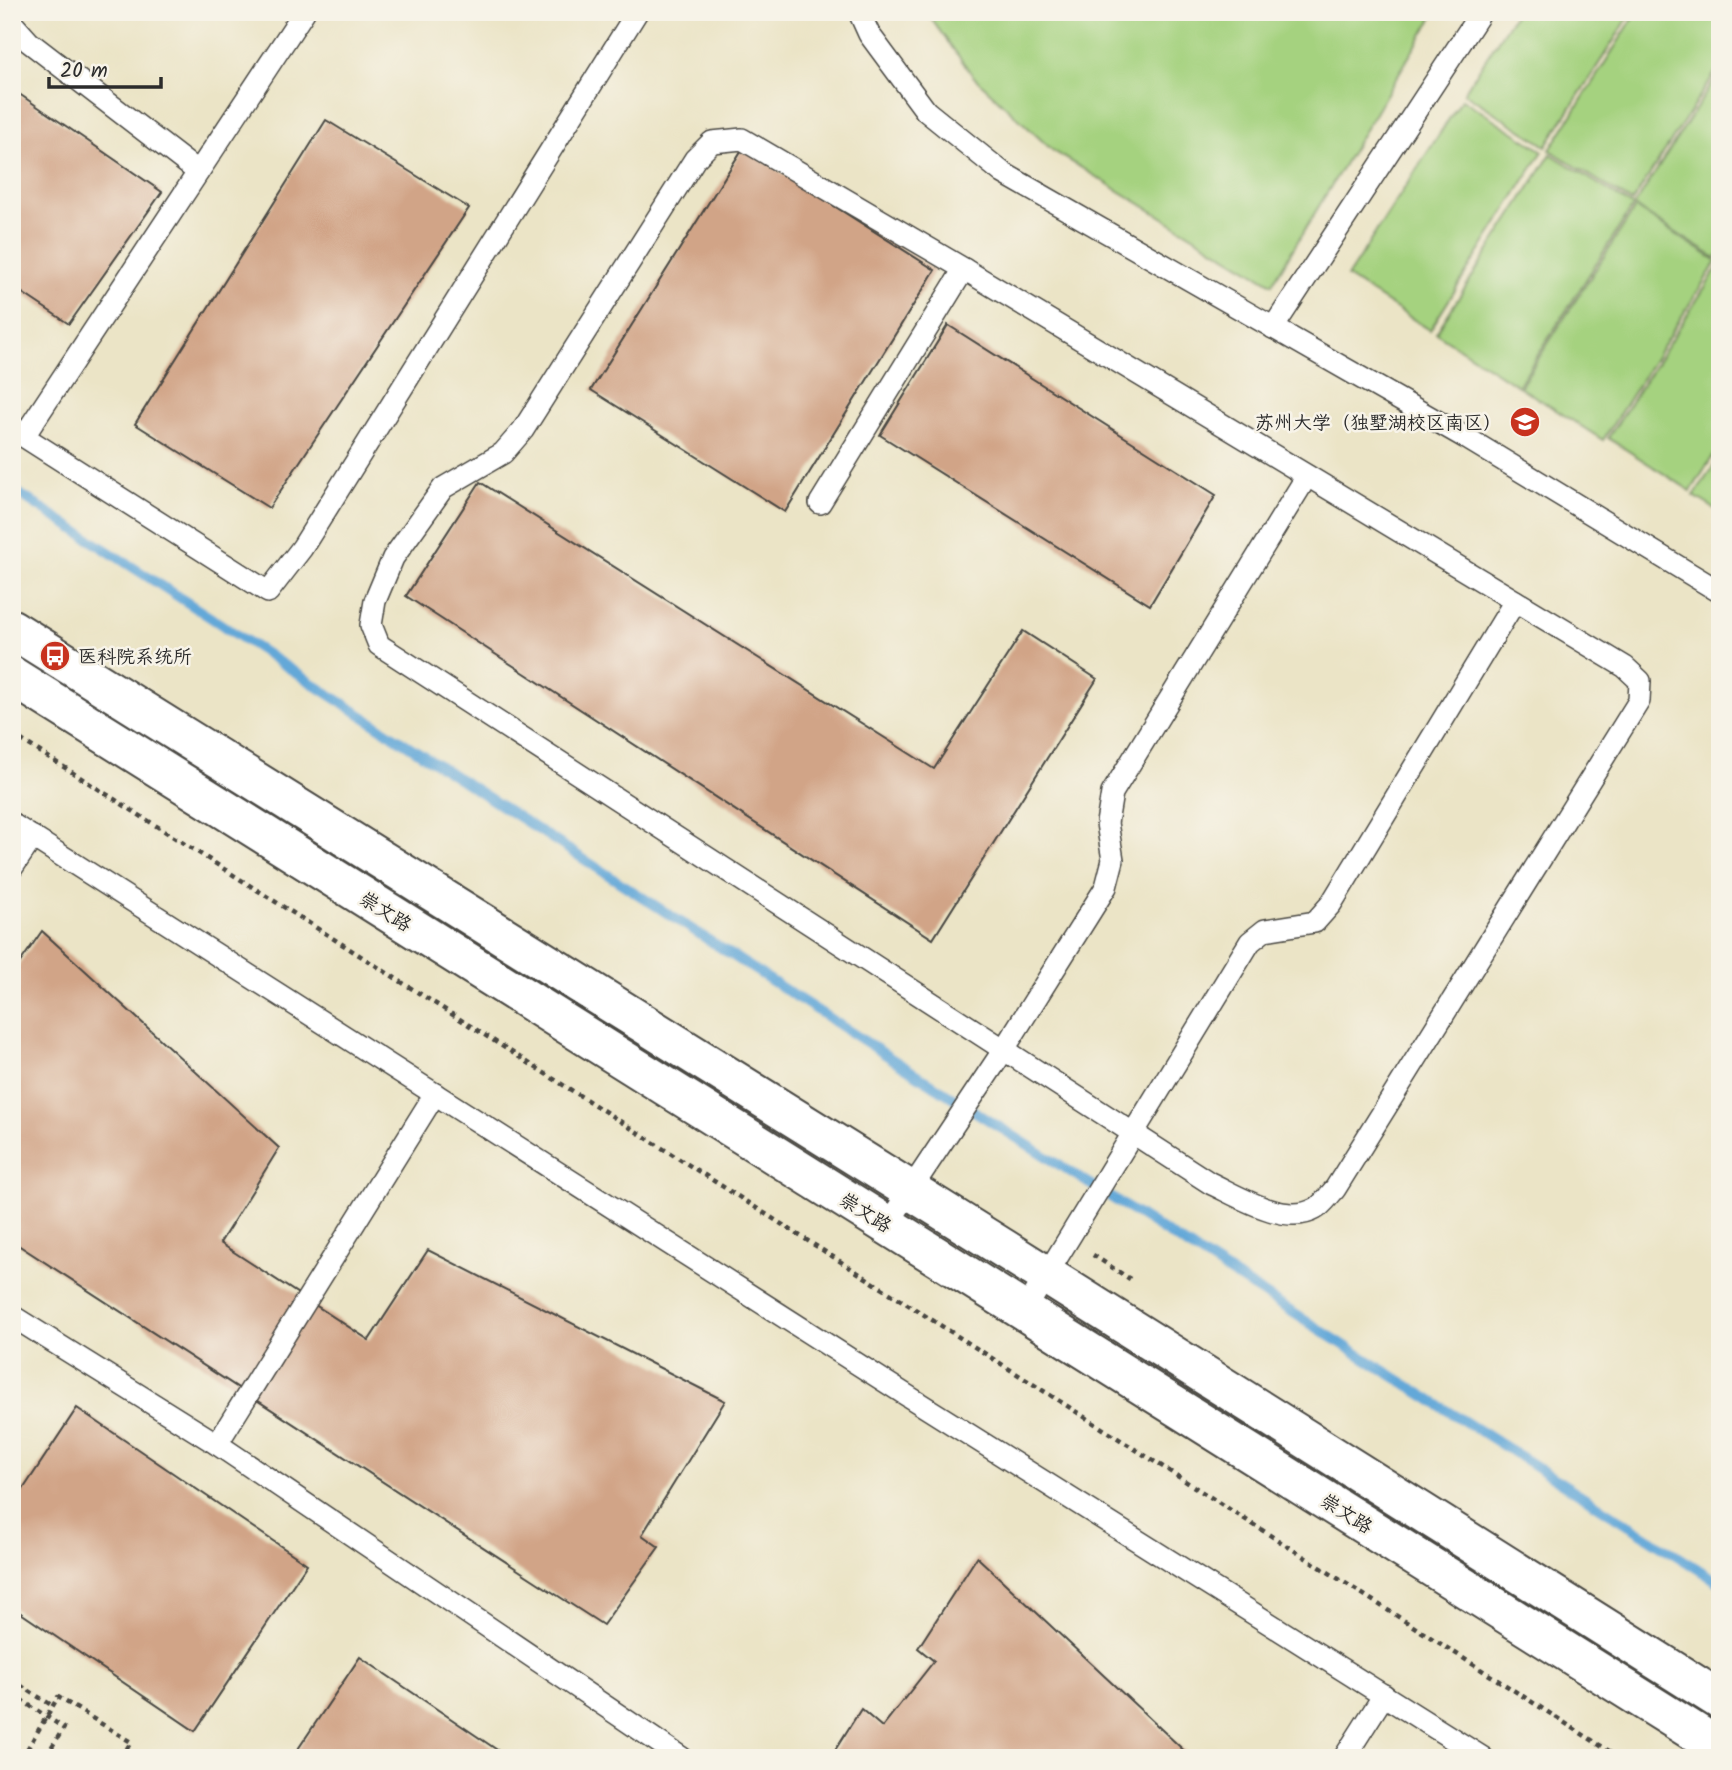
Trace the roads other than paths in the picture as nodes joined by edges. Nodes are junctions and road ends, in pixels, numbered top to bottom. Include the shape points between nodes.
1 (304, 12) edge
2 (637, 12) edge
3 (859, 12) edge
4 (1481, 12) edge
5 (12, 23) edge
6 (198, 172) junction
7 (964, 269) junction
8 (1273, 328) junction
9 (18, 433) edge
10 (1307, 476) junction
11 (820, 503) dead end
12 (1720, 593) edge
13 (1515, 601) junction
14 (12, 629) edge
15 (12, 676) edge
16 (12, 824) edge
17 (33, 837) junction
18 (12, 869) edge
19 (1004, 1048) junction
20 (435, 1094) junction
21 (1133, 1135) junction
22 (909, 1190) junction
23 (887, 1225) junction
24 (1046, 1275) junction
25 (1025, 1310) junction
26 (12, 1316) edge
27 (217, 1444) junction
28 (1384, 1695) junction
29 (1720, 1700) edge
30 (1720, 1748) edge
31 (682, 1758) edge
32 (1344, 1758) edge
33 (1483, 1758) edge

1 - 6 lane
2 - 9 lane via 309,536 268,592
3 - 8 lane via 869,34 926,110 1003,173
4 - 8 lane
5 - 6 lane via 29,42
6 - 9 lane
7 - 10 lane
7 - 11 lane
7 - 19 lane via 742,139 712,142 695,159 523,430 503,453 443,488 393,558 370,625 379,645
8 - 12 lane via 1468,439
10 - 13 lane
10 - 19 lane via 1112,793 1107,823 1113,860 1106,887
13 - 21 lane via 1331,904 1315,922 1265,930 1250,942
13 - 21 lane via 1625,667 1640,681 1639,701 1335,1189 1317,1209 1297,1215 1260,1207 1210,1183
14 - 22 street
15 - 23 street, 崇文路
16 - 17 lane
17 - 18 lane
17 - 20 lane
19 - 21 lane
19 - 22 lane
20 - 27 lane
20 - 28 lane
21 - 24 lane
22 - 23 lane
22 - 24 street
23 - 25 street, 崇文路
24 - 25 lane
24 - 29 street
25 - 30 street, 崇文路
26 - 27 lane
27 - 31 lane
28 - 32 lane
28 - 33 lane

